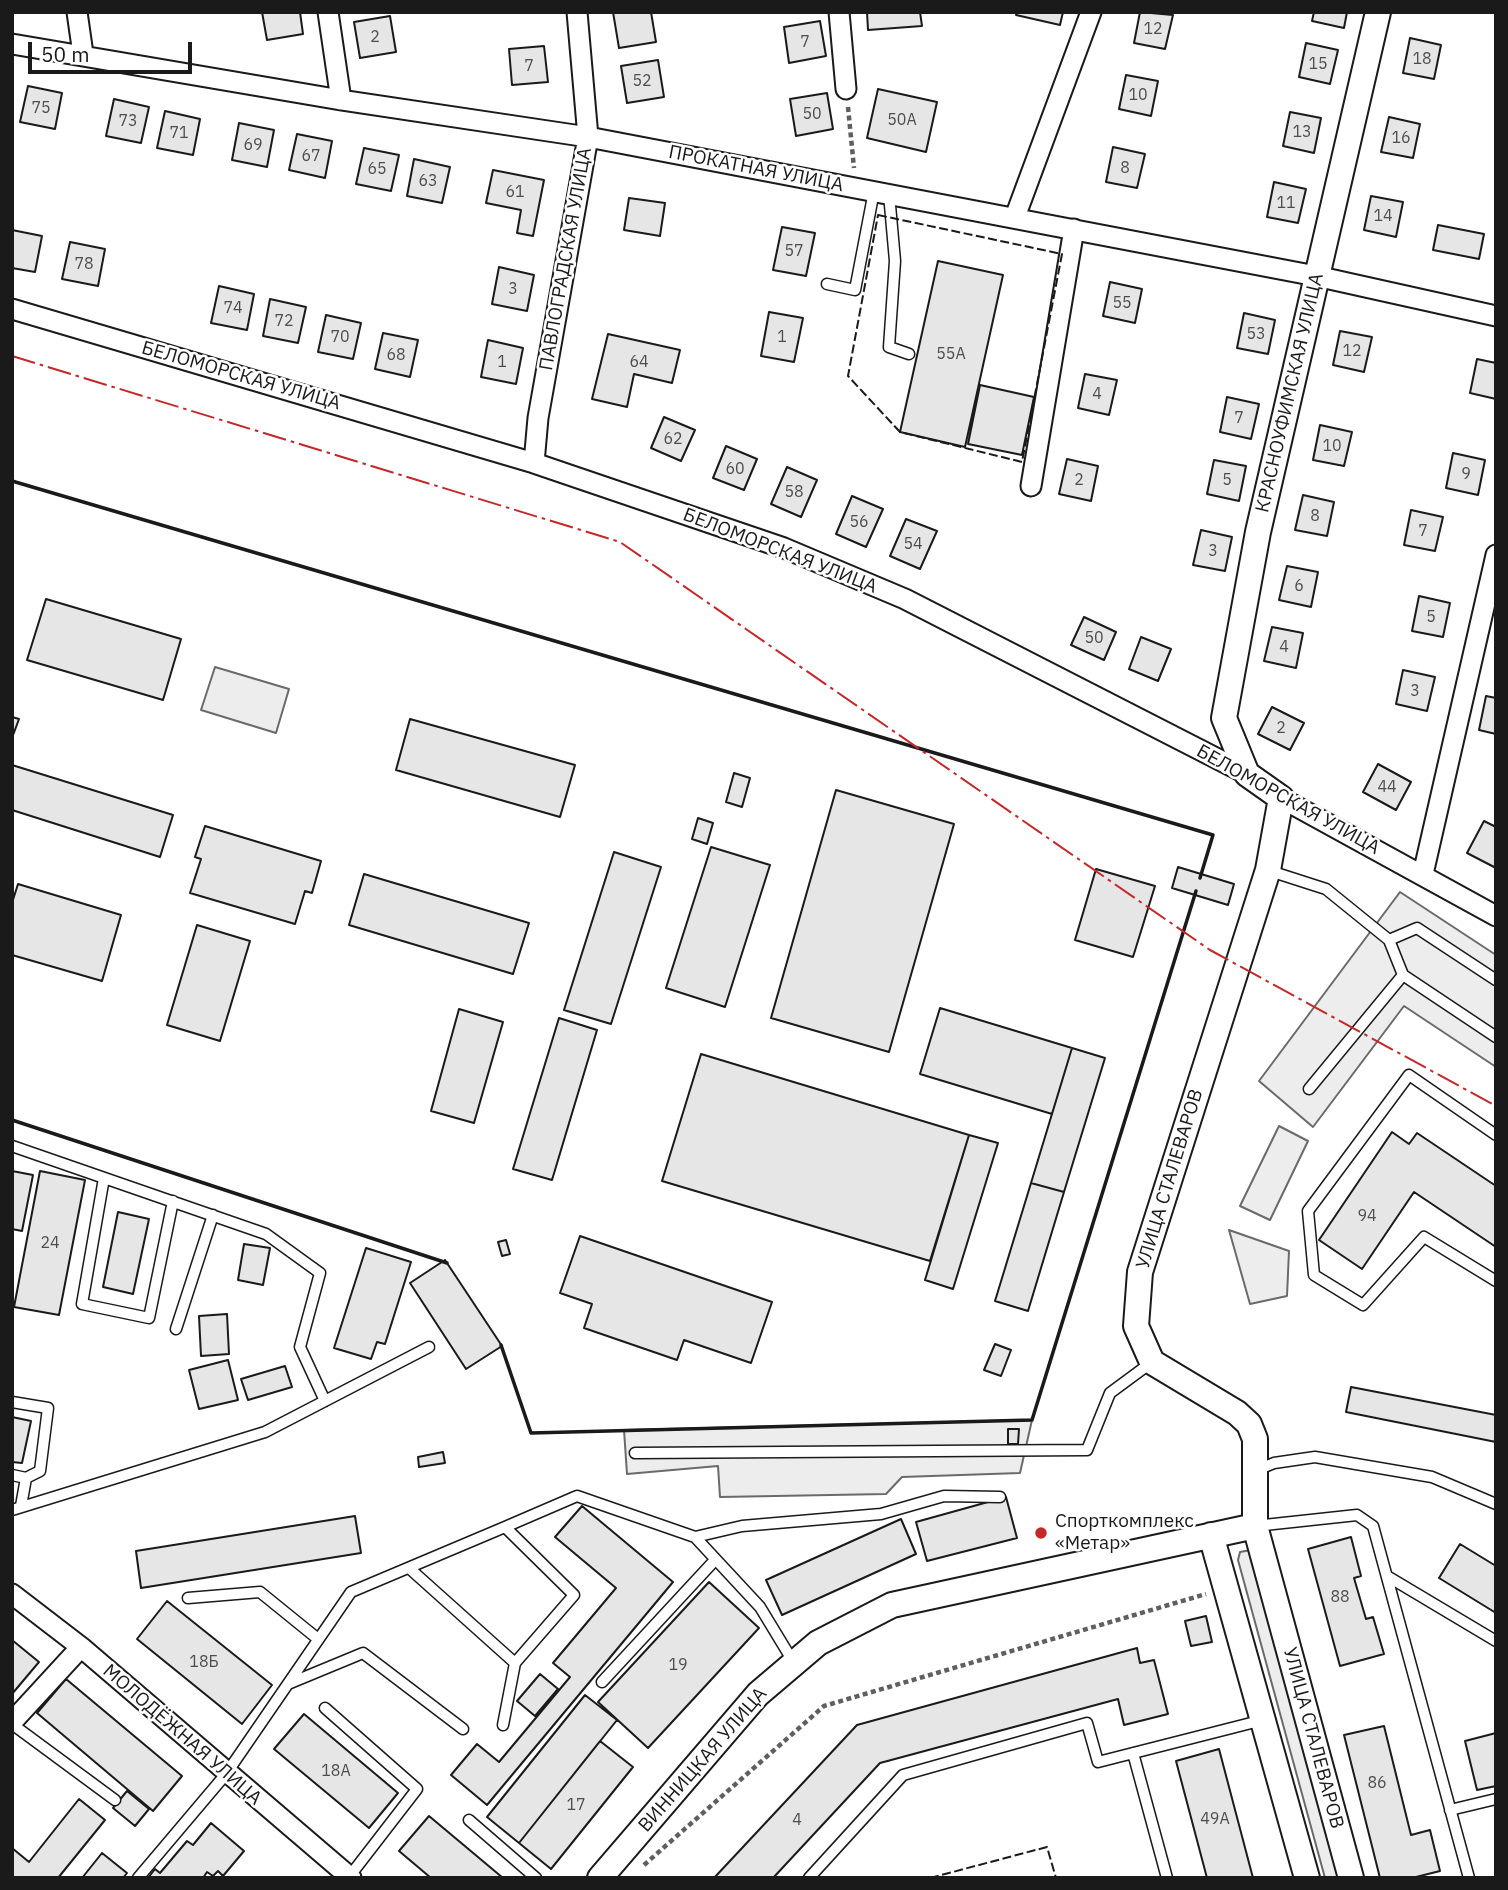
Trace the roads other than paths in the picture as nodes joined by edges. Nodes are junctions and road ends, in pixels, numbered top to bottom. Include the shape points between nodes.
1 (77, 12) edge
2 (328, 12) edge
3 (578, 12) edge
4 (839, 12) edge
5 (1091, 12) edge
6 (1378, 12) edge
7 (12, 44) edge
8 (83, 54) junction
9 (846, 89) road end
10 (341, 100) junction
11 (588, 137) junction
12 (873, 191) junction
13 (1015, 217) junction
14 (1074, 229) junction
15 (1316, 276) junction
16 (827, 284) dead end
17 (12, 309) edge
18 (1496, 316) edge
19 (909, 355) dead end
20 (534, 463) junction
21 (1031, 486) dead end
22 (1496, 555) edge
23 (1247, 774) junction
24 (1281, 799) junction
25 (1268, 870) junction
26 (1423, 874) junction
27 (1496, 916) edge
28 (1389, 940) junction
29 (1402, 975) junction
30 (1496, 980) edge
31 (1496, 1037) edge
32 (1309, 1089) dead end
33 (1496, 1135) edge
34 (12, 1146) edge
35 (104, 1178) junction
36 (173, 1201) junction
37 (214, 1216) junction
38 (1496, 1281) edge
39 (176, 1329) dead end
40 (429, 1347) dead end
41 (1152, 1362) junction
42 (325, 1401) junction
43 (12, 1402) edge
44 (635, 1454) dead end
45 (1255, 1471) junction
46 (12, 1475) edge
47 (26, 1478) junction
48 (1000, 1497) dead end
49 (1496, 1504) edge
50 (17, 1508) edge
51 (1255, 1526) junction
52 (505, 1527) junction
53 (1212, 1535) junction
54 (695, 1537) junction
55 (715, 1560) junction
56 (408, 1568) junction
57 (1387, 1576) junction
58 (12, 1594) edge
59 (188, 1598) dead end
60 (318, 1639) junction
61 (1496, 1641) edge
62 (81, 1647) junction
63 (515, 1663) junction
64 (794, 1663) junction
65 (601, 1682) dead end
66 (287, 1685) junction
67 (325, 1709) dead end
68 (1263, 1720) junction
69 (12, 1723) edge
70 (503, 1725) dead end
71 (463, 1729) dead end
72 (1133, 1754) junction
73 (226, 1773) junction
74 (1496, 1799) edge
75 (115, 1800) dead end
76 (1450, 1810) junction
77 (469, 1820) dead end
78 (350, 1877) edge
79 (138, 1878) edge
80 (536, 1878) edge
81 (600, 1878) edge
82 (809, 1878) edge
83 (1167, 1878) edge
84 (1307, 1878) edge
85 (1351, 1878) edge
86 (1469, 1878) edge

1 - 8 street
2 - 10 street
3 - 11 street, ПАВЛОГРАДСКАЯ УЛИЦА
4 - 9 street
5 - 13 street
6 - 15 street, КРАСНОУФИМСКАЯ УЛИЦА
7 - 8 street, ПРОКАТНАЯ УЛИЦА
8 - 10 street, ПРОКАТНАЯ УЛИЦА
10 - 11 street, ПРОКАТНАЯ УЛИЦА
11 - 12 street, ПРОКАТНАЯ УЛИЦА
11 - 20 street, ПАВЛОГРАДСКАЯ УЛИЦА
12 - 13 street, ПРОКАТНАЯ УЛИЦА
12 - 16 lane via 855,290
12 - 19 lane via 895,261 889,347
13 - 14 street, ПРОКАТНАЯ УЛИЦА
14 - 15 street, ПРОКАТНАЯ УЛИЦА
14 - 21 street
15 - 18 street, ПРОКАТНАЯ УЛИЦА
15 - 23 street, КРАСНОУФИМСКАЯ УЛИЦА via 1258,533 1224,718
17 - 20 street, БЕЛОМОРСКАЯ УЛИЦА
20 - 23 street, БЕЛОМОРСКАЯ УЛИЦА via 784,548 905,599
22 - 26 street
23 - 24 street, БЕЛОМОРСКАЯ УЛИЦА
24 - 25 street, УЛИЦА СТАЛЕВАРОВ
24 - 26 street, БЕЛОМОРСКАЯ УЛИЦА
25 - 28 lane via 1326,889
25 - 41 street, УЛИЦА СТАЛЕВАРОВ via 1140,1272 1136,1326
26 - 27 street, БЕЛОМОРСКАЯ УЛИЦА
28 - 29 lane
28 - 30 lane via 1417,928
29 - 31 lane
29 - 32 lane
33 - 38 lane via 1409,1075 1308,1210 1314,1275 1363,1305 1424,1237
34 - 35 lane
35 - 36 lane
35 - 36 lane via 82,1304 149,1318
36 - 37 lane
37 - 39 lane
37 - 42 lane via 266,1234 320,1273 300,1347
40 - 42 lane
41 - 44 lane via 1110,1393 1087,1450
41 - 45 street, УЛИЦА СТАЛЕВАРОВ via 1250,1424
42 - 50 lane via 265,1432
43 - 47 lane via 48,1408 40,1471
45 - 49 lane via 1315,1457 1432,1477
45 - 51 street, УЛИЦА СТАЛЕВАРОВ
46 - 47 lane
47 - 50 lane
48 - 54 lane via 944,1496 881,1514 742,1525
51 - 53 street, ВИННИЦКАЯ УЛИЦА
51 - 57 lane via 1357,1515 1373,1525
51 - 85 street, УЛИЦА СТАЛЕВАРОВ
52 - 54 lane via 577,1496
52 - 56 lane
52 - 63 lane via 574,1595
53 - 64 street, ВИННИЦКАЯ УЛИЦА via 892,1605 818,1643
53 - 68 street
54 - 55 lane
55 - 64 lane via 760,1607
55 - 65 lane
56 - 60 lane via 351,1592
56 - 63 lane
57 - 61 lane
57 - 76 lane
58 - 62 street, МОЛОДЁЖНАЯ УЛИЦА
59 - 60 lane via 260,1592
60 - 66 lane
62 - 69 street
62 - 73 street, МОЛОДЁЖНАЯ УЛИЦА
63 - 70 lane
64 - 81 street, ВИННИЦКАЯ УЛИЦА via 758,1694
66 - 71 lane via 363,1653
66 - 73 lane
67 - 78 lane via 417,1789
68 - 72 lane
68 - 84 street
69 - 75 lane
72 - 82 lane via 1098,1762 1087,1723 903,1776
72 - 83 lane
73 - 78 street, МОЛОДЁЖНАЯ УЛИЦА
73 - 79 lane
74 - 76 lane
76 - 86 lane
77 - 80 lane

